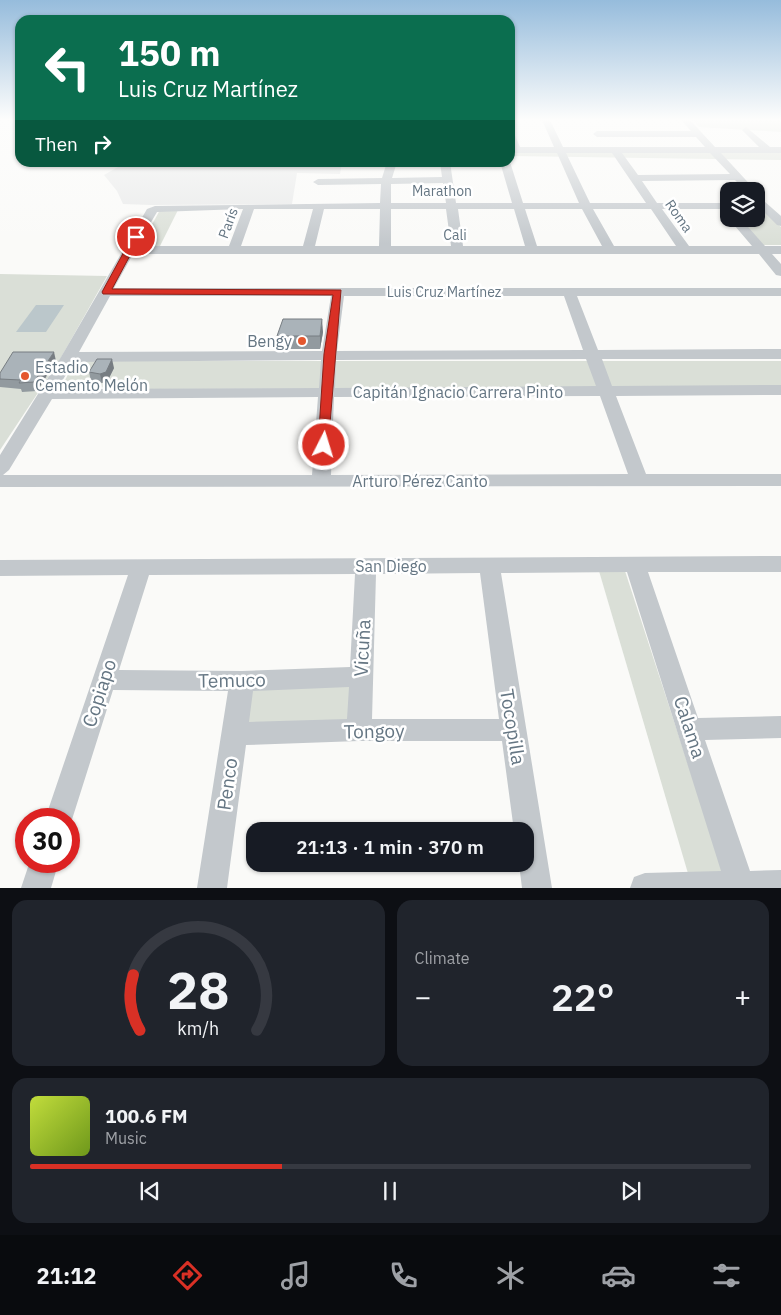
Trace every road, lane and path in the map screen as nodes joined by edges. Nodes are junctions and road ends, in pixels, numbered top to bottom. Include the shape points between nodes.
1 (565, 161) edge
2 (621, 161) edge
3 (723, 161) edge
4 (390, 167) edge
5 (445, 167) edge
6 (507, 167) edge
7 (738, 177) junction
8 (635, 178) junction
9 (448, 180) junction
10 (386, 181) junction
11 (318, 182) dead end
12 (743, 182) edge
13 (250, 206) junction
14 (319, 206) junction
15 (387, 206) junction
16 (451, 206) junction
17 (520, 206) junction
18 (586, 206) junction
19 (654, 206) junction
20 (765, 206) edge
21 (781, 206) edge
22 (720, 208) edge
23 (765, 210) edge
24 (781, 223) edge
25 (742, 227) edge
26 (128, 250) junction
27 (234, 250) junction
28 (308, 250) junction
29 (385, 250) junction
30 (458, 250) junction
31 (532, 250) junction
32 (610, 250) junction
33 (685, 250) junction
34 (761, 250) junction
35 (781, 250) edge
36 (781, 272) edge
37 (106, 292) junction
38 (338, 292) junction
39 (569, 292) junction
40 (781, 292) edge
41 (329, 354) junction
42 (592, 354) junction
43 (781, 354) edge
44 (69, 357) junction
45 (781, 390) edge
46 (606, 391) junction
47 (328, 392) junction
48 (46, 394) junction
49 (0, 470) edge
50 (639, 480) junction
51 (781, 480) edge
52 (0, 481) edge
53 (321, 481) junction
54 (366, 566) junction
55 (489, 566) junction
56 (780, 566) edge
57 (141, 567) junction
58 (636, 567) junction
59 (1, 569) edge
60 (360, 677) junction
61 (103, 680) junction
62 (242, 680) junction
63 (781, 727) edge
64 (691, 728) junction
65 (359, 730) junction
66 (514, 730) junction
67 (235, 734) junction
68 (62, 808) edge
69 (41, 873) edge
70 (781, 885) edge
71 (741, 886) edge
72 (36, 888) edge
73 (212, 888) edge
74 (538, 888) edge
75 (645, 888) edge

1 - 18 street
2 - 8 street, Roma
3 - 7 street
4 - 10 street
5 - 9 street
6 - 17 street
7 - 8 street
7 - 12 street
8 - 19 street, Roma
9 - 10 street
9 - 16 street
10 - 11 street
10 - 15 street
13 - 14 street, Marathon
13 - 26 street, Marathon via 155,209
13 - 27 street, París
14 - 15 street, Marathon
14 - 28 street
15 - 16 street, Marathon
15 - 29 street
16 - 17 street, Marathon
16 - 30 street
17 - 18 street, Marathon
17 - 31 street
18 - 19 street, Marathon
18 - 32 street
19 - 22 street, Marathon
19 - 33 street, Roma
20 - 21 street
23 - 24 street
25 - 34 street
26 - 27 street, Cali
26 - 37 street
27 - 28 street, Cali
28 - 29 street, Cali
29 - 30 street, Cali
30 - 31 street, Cali
31 - 32 street, Cali
32 - 33 street, Cali
33 - 34 street, Cali
34 - 35 street, Cali
34 - 36 street
37 - 38 street, Luis Cruz Martínez
37 - 44 street
38 - 39 street, Luis Cruz Martínez
38 - 41 street
39 - 40 street, Luis Cruz Martínez
39 - 42 street
41 - 42 street
41 - 44 street
41 - 47 street
42 - 43 street
42 - 46 street
44 - 48 street
45 - 46 street, Capitán Ignacio Carrera Pinto
46 - 47 street, Capitán Ignacio Carrera Pinto
46 - 50 street
47 - 48 street, Capitán Ignacio Carrera Pinto
47 - 53 street
48 - 49 street
50 - 51 street, Arturo Pérez Canto
50 - 53 street, Arturo Pérez Canto
52 - 53 street, Arturo Pérez Canto
54 - 55 street, San Diego
54 - 57 street, San Diego
54 - 60 street, Vicuña
55 - 58 street, San Diego
55 - 66 street, Tocopilla
56 - 58 street, San Diego
57 - 59 street, San Diego
57 - 61 street, Copiapo
58 - 64 street, Calama
60 - 62 street, Temuco
60 - 65 street, Vicuña
61 - 62 street, Temuco
61 - 68 street, Copiapo
62 - 67 street, Penco
63 - 64 street
64 - 71 street, Calama
65 - 66 street, Tongoy
65 - 67 street, Tongoy
66 - 74 street, Tocopilla
67 - 73 street, Penco
69 - 72 street
70 - 71 street
71 - 75 street

